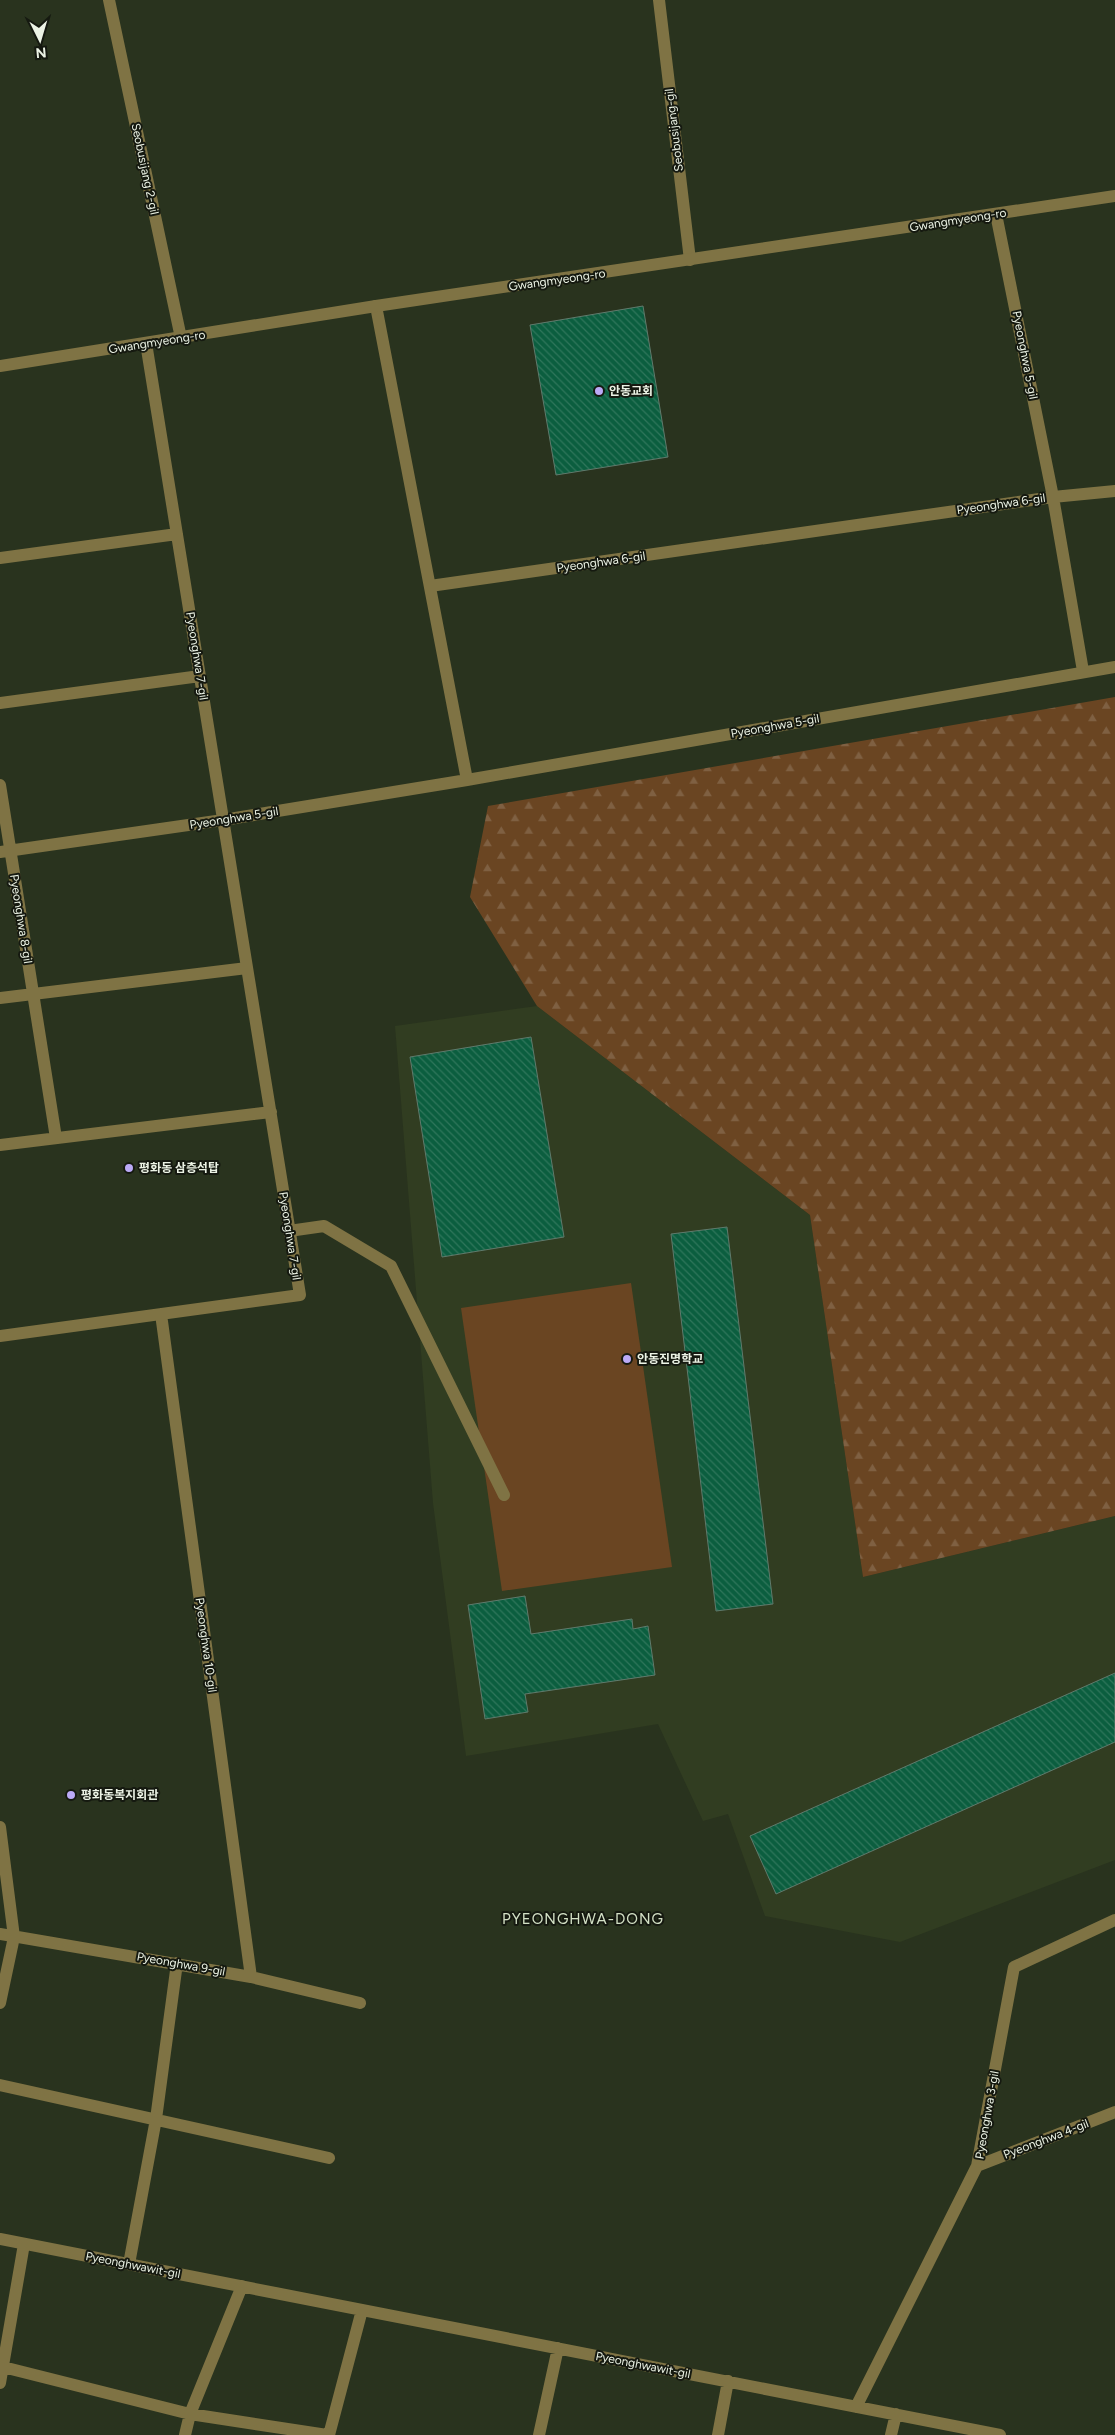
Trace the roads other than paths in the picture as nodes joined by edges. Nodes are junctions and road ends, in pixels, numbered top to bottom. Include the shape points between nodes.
1 (109, 0) edge
2 (659, 0) edge
3 (1115, 196) edge
4 (996, 214) junction
5 (690, 260) junction
6 (376, 306) junction
7 (180, 338) junction
8 (146, 343) junction
9 (0, 366) edge
10 (1115, 491) edge
11 (1053, 497) junction
12 (177, 534) junction
13 (0, 558) edge
14 (430, 586) junction
15 (1115, 667) edge
16 (1083, 671) junction
17 (200, 676) junction
18 (0, 702) edge
19 (467, 780) junction
20 (0, 785) edge
21 (223, 820) junction
22 (5, 851) edge
23 (247, 968) junction
24 (33, 994) junction
25 (0, 998) edge
26 (271, 1112) junction
27 (56, 1138) junction
28 (0, 1145) edge
29 (289, 1231) junction
30 (161, 1314) junction
31 (0, 1336) edge
32 (504, 1494) dead end
33 (0, 1827) edge
34 (1115, 1920) edge
35 (0, 1934) edge
36 (14, 1937) junction
37 (177, 1963) junction
38 (252, 1977) junction
39 (0, 2003) edge
40 (360, 2004) dead end
41 (0, 2085) edge
42 (1115, 2112) edge
43 (156, 2119) junction
44 (329, 2158) dead end
45 (978, 2166) junction
46 (0, 2239) edge
47 (24, 2244) junction
48 (129, 2264) junction
49 (242, 2286) junction
50 (362, 2310) junction
51 (558, 2348) junction
52 (3, 2367) junction
53 (728, 2381) junction
54 (0, 2383) edge
55 (856, 2407) junction
56 (190, 2414) junction
57 (896, 2414) junction
58 (185, 2435) edge
59 (328, 2435) edge
60 (539, 2435) edge
61 (718, 2435) edge
62 (891, 2435) edge
63 (1000, 2435) edge

1 - 7 street, Seobusijang 2-gil
2 - 5 street, Seobusijang-gil
3 - 4 street, Gwangmyeong-ro
4 - 5 street, Gwangmyeong-ro
4 - 11 street, Pyeonghwa 5-gil
5 - 6 street, Gwangmyeong-ro
6 - 7 street, Gwangmyeong-ro
6 - 14 street
7 - 8 street, Gwangmyeong-ro
8 - 9 street, Gwangmyeong-ro
8 - 12 street, Pyeonghwa 7-gil
10 - 11 street
11 - 14 street, Pyeonghwa 6-gil
11 - 16 street, Pyeonghwa 5-gil
12 - 13 street
12 - 17 street, Pyeonghwa 7-gil
14 - 19 street
15 - 16 street, Pyeonghwa 5-gil
16 - 19 street, Pyeonghwa 5-gil
17 - 18 street
17 - 21 street, Pyeonghwa 7-gil
19 - 21 street, Pyeonghwa 5-gil
20 - 22 street, Pyeonghwa 8-gil
21 - 22 street, Pyeonghwa 5-gil
21 - 23 street, Pyeonghwa 7-gil
22 - 24 street, Pyeonghwa 8-gil
23 - 24 street
23 - 26 street, Pyeonghwa 7-gil
24 - 25 street
24 - 27 street, Pyeonghwa 8-gil
26 - 27 street
26 - 29 street, Pyeonghwa 7-gil
27 - 28 street
29 - 30 street, Pyeonghwa 7-gil via 300,1295
29 - 32 street via 324,1226 391,1266
30 - 31 street, Pyeonghwa 7-gil
30 - 38 street, Pyeonghwa 10-gil
33 - 36 street
34 - 45 street, Pyeonghwa 3-gil via 1014,1967
35 - 36 street, Pyeonghwa 9-gil
36 - 37 street, Pyeonghwa 9-gil
36 - 39 street
37 - 38 street, Pyeonghwa 9-gil
37 - 43 street
38 - 40 street, Pyeonghwa 9-gil
41 - 43 street
42 - 45 street, Pyeonghwa 4-gil
43 - 44 street
43 - 48 street
45 - 55 street, Pyeonghwa 3-gil
46 - 47 street, Pyeonghwawit-gil
47 - 48 street, Pyeonghwawit-gil
47 - 52 street
48 - 49 street, Pyeonghwawit-gil
49 - 50 street, Pyeonghwawit-gil
49 - 56 street
50 - 51 street, Pyeonghwawit-gil
50 - 59 street
51 - 53 street, Pyeonghwawit-gil
51 - 60 street
52 - 54 street
52 - 56 street
53 - 55 street, Pyeonghwawit-gil
53 - 61 street
55 - 57 street, Pyeonghwawit-gil
56 - 58 street
56 - 59 street
57 - 62 street
57 - 63 street, Pyeonghwawit-gil

